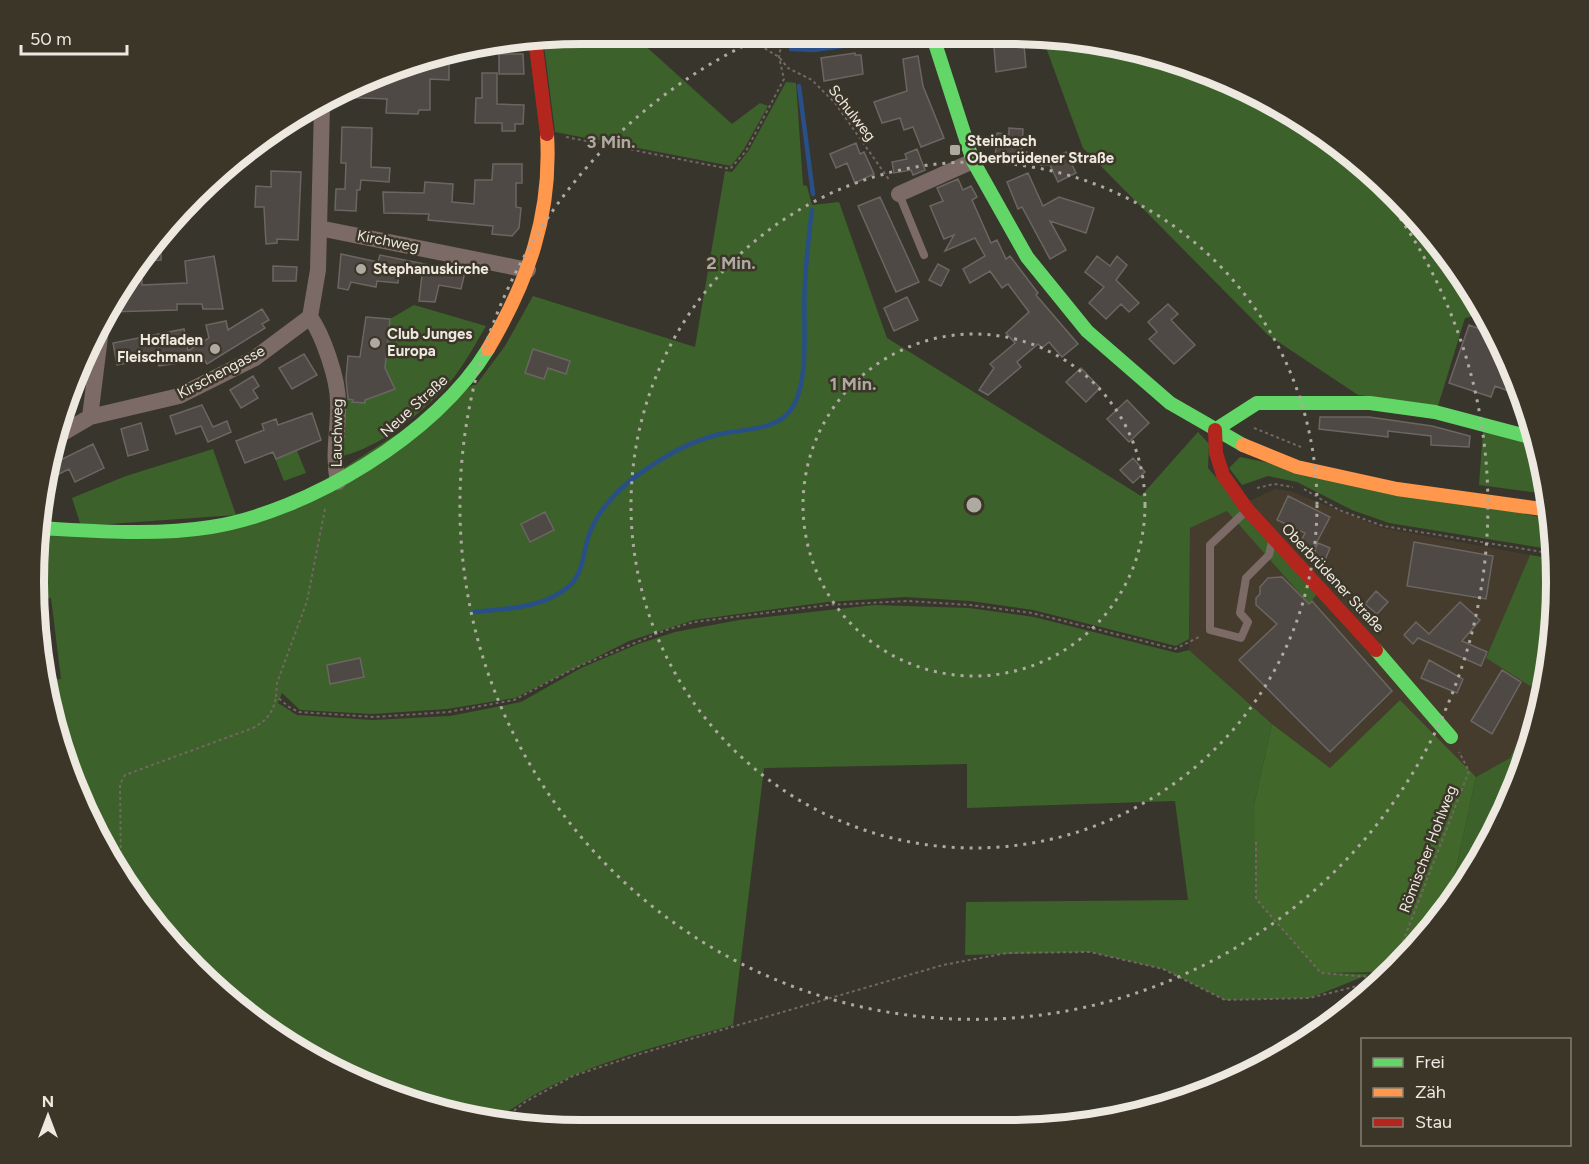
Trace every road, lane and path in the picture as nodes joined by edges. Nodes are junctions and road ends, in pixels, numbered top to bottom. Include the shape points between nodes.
1 (757, 44) edge
2 (781, 44) edge
3 (935, 44) edge
4 (536, 46) edge
5 (779, 57) junction
6 (322, 111) edge
7 (549, 134) junction
8 (973, 161) junction
9 (899, 194) junction
10 (319, 228) junction
11 (924, 255) dead end
12 (528, 270) junction
13 (310, 317) junction
14 (99, 345) edge
15 (90, 417) junction
16 (1215, 430) junction
17 (65, 431) edge
18 (1525, 436) edge
19 (331, 485) junction
20 (1294, 487) dead end
21 (1304, 488) dead end
22 (1237, 495) junction
23 (1247, 509) junction
24 (1540, 509) edge
25 (47, 528) edge
26 (1273, 538) junction
27 (1544, 552) edge
28 (1210, 630) junction
29 (276, 696) junction
30 (1451, 736) joint
31 (1256, 842) dead end
32 (121, 859) edge
33 (1400, 950) edge
34 (1372, 978) edge
35 (1366, 983) edge
36 (508, 1115) edge

1 - 5 path, Schulweg
2 - 5 path
3 - 8 street
4 - 7 street, Neue Straße
5 - 7 path via 784,79 746,151 730,170
5 - 9 path, Schulweg via 788,68 812,80 835,104
6 - 10 street
7 - 12 street, Neue Straße via 545,203
8 - 9 street
8 - 16 street via 1027,257 1088,331 1170,403
9 - 11 lane
10 - 12 street, Kirchweg
10 - 13 street via 318,270
12 - 19 street, Neue Straße via 503,326 465,382 409,436
13 - 15 street, Kirschengasse via 255,358 178,396
13 - 19 street, Lauchweg via 336,383
14 - 15 street
15 - 17 street, Kirschengasse
16 - 18 street via 1257,403 1359,403 1435,412
16 - 22 street, Oberbrüdener Straße via 1216,453 1223,475
16 - 24 street via 1258,439 1296,453 1339,477
19 - 25 street, Neue Straße via 291,503 211,526 142,532
19 - 29 path via 307,601 280,672
20 - 22 path via 1274,484
21 - 27 path via 1339,510 1383,526
22 - 23 street, Oberbrüdener Straße
23 - 26 street, Oberbrüdener Straße
23 - 28 lane via 1210,545
26 - 28 lane via 1269,555 1246,578 1240,613 1248,622 1240,638
26 - 30 street, Oberbrüdener Straße
28 - 29 path via 1175,649 1032,613 939,603 856,603 694,622 597,659 514,700 448,712 374,717 299,712
29 - 32 path via 270,715 253,728 124,775 120,784
30 - 33 path, Römischer Hohlweg via 1469,771
31 - 34 path via 1256,899 1321,973
35 - 36 path via 1310,998 1226,1000 1163,969 1090,952 1007,953 943,965 573,1076

